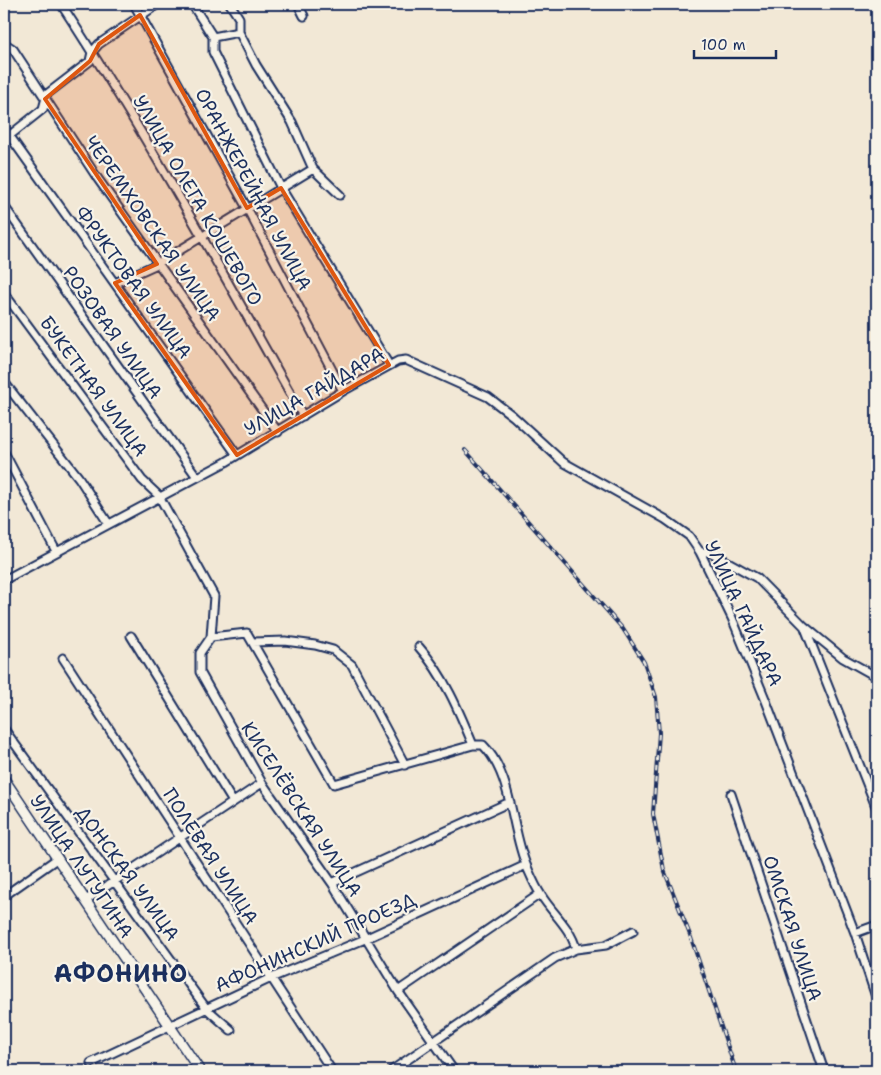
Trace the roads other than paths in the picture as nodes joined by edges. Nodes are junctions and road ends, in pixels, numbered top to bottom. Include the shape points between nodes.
1 (61, 4) edge
2 (134, 4) edge
3 (158, 4) edge
4 (192, 4) edge
5 (230, 4) edge
6 (298, 4) edge
7 (140, 15) junction
8 (304, 16) dead end
9 (239, 32) junction
10 (214, 37) junction
11 (4, 43) edge
12 (92, 52) junction
13 (45, 99) junction
14 (4, 128) edge
15 (6, 136) edge
16 (313, 169) junction
17 (281, 188) junction
18 (340, 194) dead end
19 (4, 206) edge
20 (247, 208) junction
21 (202, 238) junction
22 (157, 264) junction
23 (115, 283) junction
24 (4, 294) edge
25 (389, 365) junction
26 (4, 382) edge
27 (343, 391) junction
28 (303, 416) junction
29 (278, 432) junction
30 (4, 452) edge
31 (238, 455) junction
32 (196, 477) junction
33 (159, 496) junction
34 (108, 523) junction
35 (56, 551) junction
36 (700, 552) junction
37 (4, 580) edge
38 (804, 626) junction
39 (130, 636) dead end
40 (211, 637) junction
41 (253, 642) junction
42 (419, 647) dead end
43 (63, 658) dead end
44 (877, 676) edge
45 (4, 730) edge
46 (473, 745) junction
47 (405, 765) junction
48 (4, 779) edge
49 (262, 783) junction
50 (731, 794) dead end
51 (233, 802) junction
52 (510, 802) junction
53 (877, 809) edge
54 (180, 838) junction
55 (58, 858) junction
56 (526, 865) junction
57 (115, 881) junction
58 (332, 883) junction
59 (540, 894) junction
60 (4, 896) edge
61 (86, 900) junction
62 (877, 925) edge
63 (633, 931) dead end
64 (855, 933) junction
65 (365, 939) junction
66 (576, 949) junction
67 (271, 978) junction
68 (398, 991) junction
69 (877, 1000) edge
70 (206, 1008) junction
71 (168, 1026) junction
72 (231, 1030) dead end
73 (434, 1041) junction
74 (91, 1063) dead end
75 (200, 1071) edge
76 (332, 1071) edge
77 (390, 1071) edge
78 (454, 1071) edge
79 (824, 1071) edge

1 - 12 street, УЛИЦА ОЛЕГА КОШЕВОГО
2 - 7 street, ОРАНЖЕРЕЙНАЯ УЛИЦА
3 - 7 street
4 - 10 street
5 - 9 street via 239,18
6 - 8 street
7 - 12 street
7 - 20 street, ОРАНЖЕРЕЙНАЯ УЛИЦА
9 - 10 street
9 - 16 street via 292,122
10 - 17 street via 213,52
11 - 13 street, ЧЕРЕМХОВСКАЯ УЛИЦА via 13,49
12 - 13 street via 90,60 46,94
12 - 21 street, УЛИЦА ОЛЕГА КОШЕВОГО
13 - 15 street via 43,109
13 - 22 street, ЧЕРЕМХОВСКАЯ УЛИЦА
14 - 15 street, ФРУКТОВАЯ УЛИЦА
15 - 23 street, ФРУКТОВАЯ УЛИЦА
16 - 17 street
16 - 18 street
17 - 20 street
17 - 25 street
19 - 32 street, РОЗОВАЯ УЛИЦА
20 - 21 street
20 - 27 street, ОРАНЖЕРЕЙНАЯ УЛИЦА
21 - 22 street
21 - 28 street, УЛИЦА ОЛЕГА КОШЕВОГО
22 - 23 street
22 - 29 street, ЧЕРЕМХОВСКАЯ УЛИЦА
23 - 31 street, ФРУКТОВАЯ УЛИЦА
24 - 33 street, БУКЕТНАЯ УЛИЦА via 142,480
25 - 27 street, УЛИЦА ГАЙДАРА
25 - 36 street, УЛИЦА ГАЙДАРА via 406,360 488,397 563,462 671,522 689,536
26 - 34 street via 79,478
27 - 28 street, УЛИЦА ГАЙДАРА
28 - 29 street, УЛИЦА ГАЙДАРА
29 - 31 street, УЛИЦА ГАЙДАРА
30 - 35 street
31 - 32 street, УЛИЦА ГАЙДАРА
32 - 33 street, УЛИЦА ГАЙДАРА
33 - 34 street, УЛИЦА ГАЙДАРА
33 - 40 street, КИСЕЛЁВСКАЯ УЛИЦА via 214,596
34 - 35 street, УЛИЦА ГАЙДАРА
35 - 37 street, УЛИЦА ГАЙДАРА
36 - 38 street via 710,552 757,578
36 - 64 street, УЛИЦА ГАЙДАРА via 732,618 766,701
38 - 44 street via 844,658
38 - 53 street
39 - 51 street
40 - 41 street via 247,633
40 - 49 street, КИСЕЛЁВСКАЯ УЛИЦА via 200,652 200,672
41 - 47 street via 285,641 315,645 333,650 352,665
41 - 47 street via 334,784
42 - 46 street via 458,709
43 - 54 street, ПОЛЕВАЯ УЛИЦА
45 - 57 street, ДОНСКАЯ УЛИЦА
46 - 47 street
46 - 52 street via 483,745 490,753
48 - 55 main road, УЛИЦА ЛУТУГИНА
49 - 51 street
49 - 58 street, КИСЕЛЁВСКАЯ УЛИЦА
50 - 79 street, ОМСКАЯ УЛИЦА
51 - 54 street
52 - 56 street
52 - 58 street
54 - 57 street
54 - 67 street, ПОЛЕВАЯ УЛИЦА
55 - 60 street
55 - 61 main road, УЛИЦА ЛУТУГИНА
56 - 59 street
56 - 65 street, АФОНИНСКИЙ ПРОЕЗД
57 - 61 street
57 - 70 street, ДОНСКАЯ УЛИЦА
58 - 65 street, КИСЕЛЁВСКАЯ УЛИЦА
59 - 66 street via 574,939
59 - 68 street
61 - 71 main road, УЛИЦА ЛУТУГИНА
62 - 64 street
63 - 66 street via 606,945
64 - 69 street, УЛИЦА ГАЙДАРА
65 - 67 street, АФОНИНСКИЙ ПРОЕЗД
65 - 68 street, КИСЕЛЁВСКАЯ УЛИЦА
66 - 73 street via 555,958
67 - 70 street, АФОНИНСКИЙ ПРОЕЗД
67 - 76 street, ПОЛЕВАЯ УЛИЦА
68 - 73 street, КИСЕЛЁВСКАЯ УЛИЦА
70 - 71 street, АФОНИНСКИЙ ПРОЕЗД
70 - 72 street, ДОНСКАЯ УЛИЦА
71 - 74 street, АФОНИНСКИЙ ПРОЕЗД
71 - 75 main road, УЛИЦА ЛУТУГИНА
73 - 77 street
73 - 78 street, КИСЕЛЁВСКАЯ УЛИЦА

